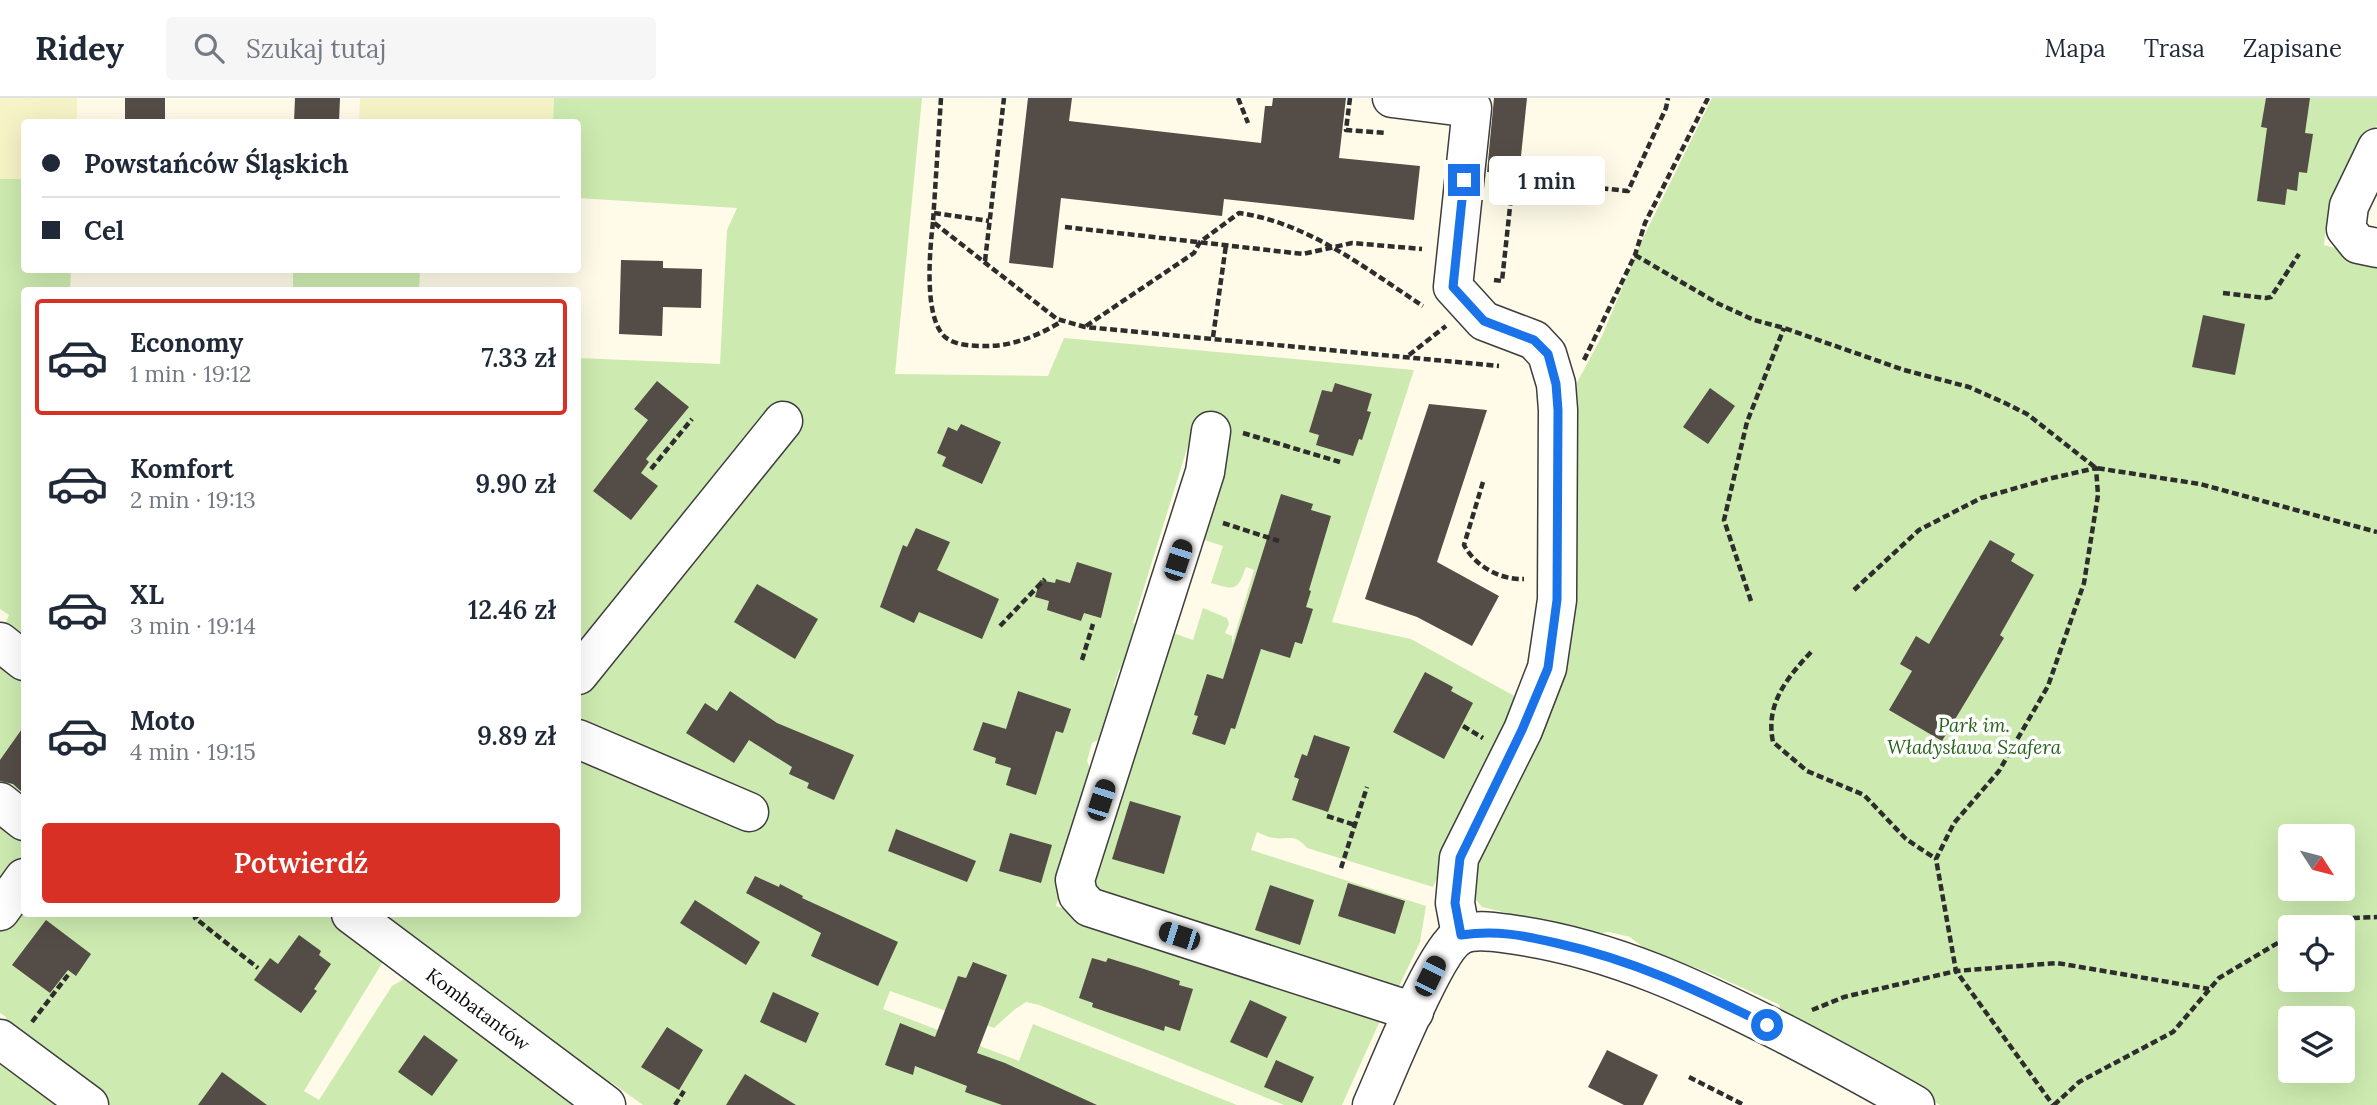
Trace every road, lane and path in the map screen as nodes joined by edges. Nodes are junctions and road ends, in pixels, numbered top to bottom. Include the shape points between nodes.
1 (942, 98) edge
2 (1004, 98) edge
3 (1238, 98) edge
4 (1350, 98) edge
5 (1668, 98) edge
6 (1708, 98) edge
7 (1394, 116) edge
8 (1248, 123) dead end
9 (2377, 149) edge
10 (934, 213) junction
11 (989, 221) junction
12 (933, 222) junction
13 (1065, 228) dead end
14 (1424, 237) dead end
15 (1200, 242) junction
16 (1226, 245) junction
17 (1335, 248) junction
18 (2377, 248) edge
19 (2299, 254) dead end
20 (1634, 255) junction
21 (985, 261) junction
22 (1454, 276) junction
23 (2223, 293) dead end
24 (1427, 309) dead end
25 (1438, 316) dead end
26 (1063, 321) junction
27 (1085, 327) junction
28 (1784, 328) junction
29 (1213, 337) junction
30 (1408, 356) junction
31 (1501, 366) dead end
32 (1569, 374) junction
33 (692, 419) dead end
34 (782, 421) dead end
35 (1224, 431) joint
36 (1340, 462) dead end
37 (2096, 468) junction
38 (651, 469) dead end
39 (1483, 482) dead end
40 (1192, 514) junction
41 (2377, 532) edge
42 (1279, 541) dead end
43 (1556, 577) junction
44 (1045, 579) dead end
45 (1854, 590) dead end
46 (1751, 601) dead end
47 (1093, 624) dead end
48 (1000, 626) dead end
49 (0, 642) edge
50 (1811, 652) dead end
51 (21, 659) edge
52 (1082, 660) dead end
53 (581, 671) edge
54 (581, 740) edge
55 (1367, 787) dead end
56 (0, 802) edge
57 (749, 812) dead end
58 (1327, 816) dead end
59 (21, 819) edge
60 (1354, 825) junction
61 (1936, 859) junction
62 (1341, 868) dead end
63 (21, 882) edge
64 (0, 911) edge
65 (196, 917) edge
66 (2377, 917) edge
67 (2355, 918) edge
68 (368, 919) edge
69 (1461, 935) junction
70 (2278, 943) edge
71 (258, 968) dead end
72 (1956, 971) junction
73 (68, 975) dead end
74 (2209, 989) junction
75 (1414, 1012) junction
76 (1806, 1012) dead end
77 (6, 1044) edge
78 (1689, 1077) dead end
79 (684, 1091) dead end
80 (89, 1105) edge
81 (606, 1105) edge
82 (675, 1105) edge
83 (1372, 1105) edge
84 (1744, 1105) edge
85 (1915, 1105) edge
86 (2053, 1105) edge

1 - 10 path
2 - 11 path
3 - 8 path
4 - 7 path via 1346,130
5 - 22 path via 1628,191 1513,180 1502,281
6 - 20 path via 1645,223
7 - 22 street via 1472,108
9 - 18 street via 2349,206 2346,229 2358,244
10 - 11 path
10 - 12 path
11 - 21 path
12 - 21 path
12 - 26 path via 928,272 934,312 945,337 963,345 1002,346 1048,331
13 - 15 path
14 - 17 path via 1422,249 1352,243
15 - 16 path
15 - 17 path via 1239,213 1264,216
15 - 27 path via 1194,253
16 - 17 path via 1303,254
16 - 29 path
17 - 24 path
19 - 23 path via 2271,297
20 - 28 path via 1719,304
20 - 32 path
21 - 26 path
22 - 32 street via 1453,287 1484,321 1534,340
25 - 30 path via 1449,323
26 - 27 path
27 - 29 path
28 - 37 path via 1904,370 1969,387 2005,403 2027,414
28 - 46 path via 1747,422 1724,520
29 - 30 path
30 - 31 path
32 - 43 street via 1558,410
33 - 38 path
34 - 53 street
35 - 36 path
35 - 40 street
37 - 41 path via 2200,484
37 - 45 path via 1982,498 1919,530
37 - 61 path via 2098,495 2084,583 2048,686 1999,771 1954,823
39 - 43 path via 1464,545 1470,556 1509,579
40 - 42 path
40 - 75 street via 1075,880 1078,895 1089,906
43 - 69 street via 1548,668 1460,858 1455,903
44 - 48 path
47 - 52 path
49 - 51 street
50 - 61 path via 1774,701 1773,742 1807,771 1864,795 1906,839
54 - 57 street
55 - 60 path
56 - 59 street
58 - 60 path
60 - 62 path
61 - 72 path
63 - 64 street
65 - 71 path
66 - 67 path
68 - 81 street, Kombatantów
69 - 75 street via 1438,961
69 - 85 street via 1487,931 1531,937 1631,963 1693,988
70 - 74 path via 2219,978
72 - 74 path via 2057,963
72 - 76 path via 1844,997
72 - 86 path
73 - 77 path
74 - 86 path via 2173,1032 2078,1082
75 - 83 street
77 - 80 street
78 - 84 path
79 - 82 path

